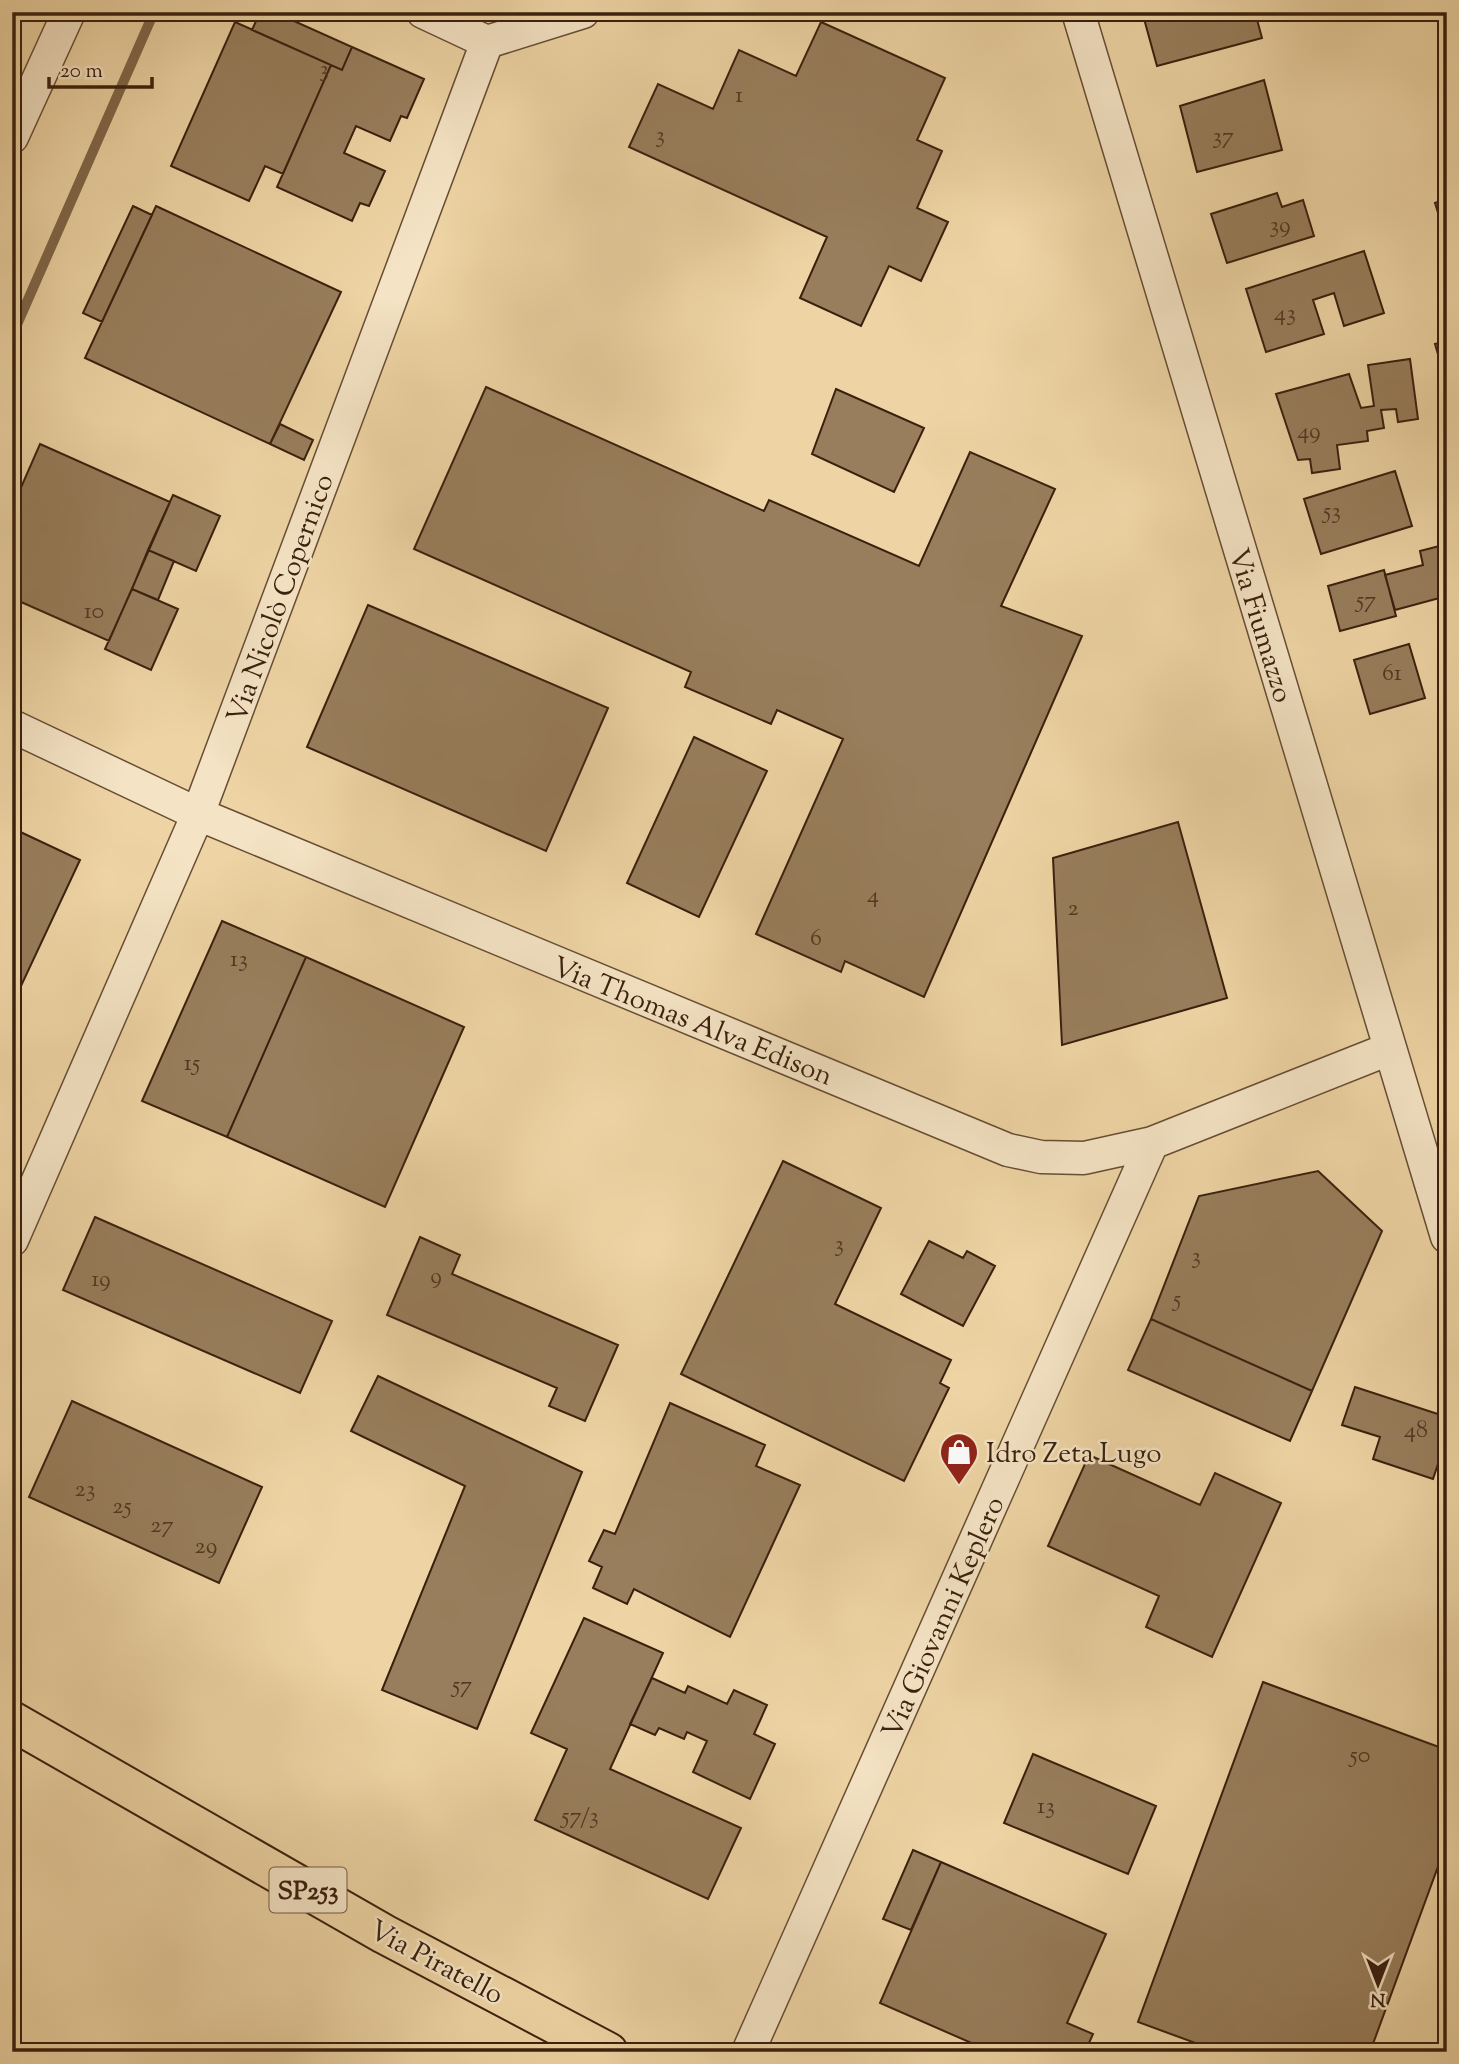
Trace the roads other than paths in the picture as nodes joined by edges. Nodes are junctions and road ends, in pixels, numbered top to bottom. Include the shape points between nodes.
1 (69, 12) edge
2 (423, 12) edge
3 (583, 12) edge
4 (1078, 12) edge
5 (486, 42) junction
6 (12, 137) edge
7 (12, 726) edge
8 (198, 814) junction
9 (1389, 1049) junction
10 (1152, 1143) junction
11 (1447, 1237) edge
12 (12, 1240) edge
13 (12, 1721) edge
14 (608, 2052) edge
15 (748, 2052) edge

1 - 6 street
2 - 5 street
3 - 5 street
4 - 9 street, Via Fiumazzo
5 - 8 street, Via Nicolò Copernico
7 - 8 street, Via Thomas Alva Edison
8 - 10 street, Via Thomas Alva Edison via 1008,1150 1041,1157 1084,1158
8 - 12 street, Via Nicolò Copernico
9 - 10 street, Via Thomas Alva Edison
9 - 11 street, Via Fiumazzo
10 - 15 street, Via Giovanni Keplero
13 - 14 main road, Via Piratello / SP253 via 384,1934

